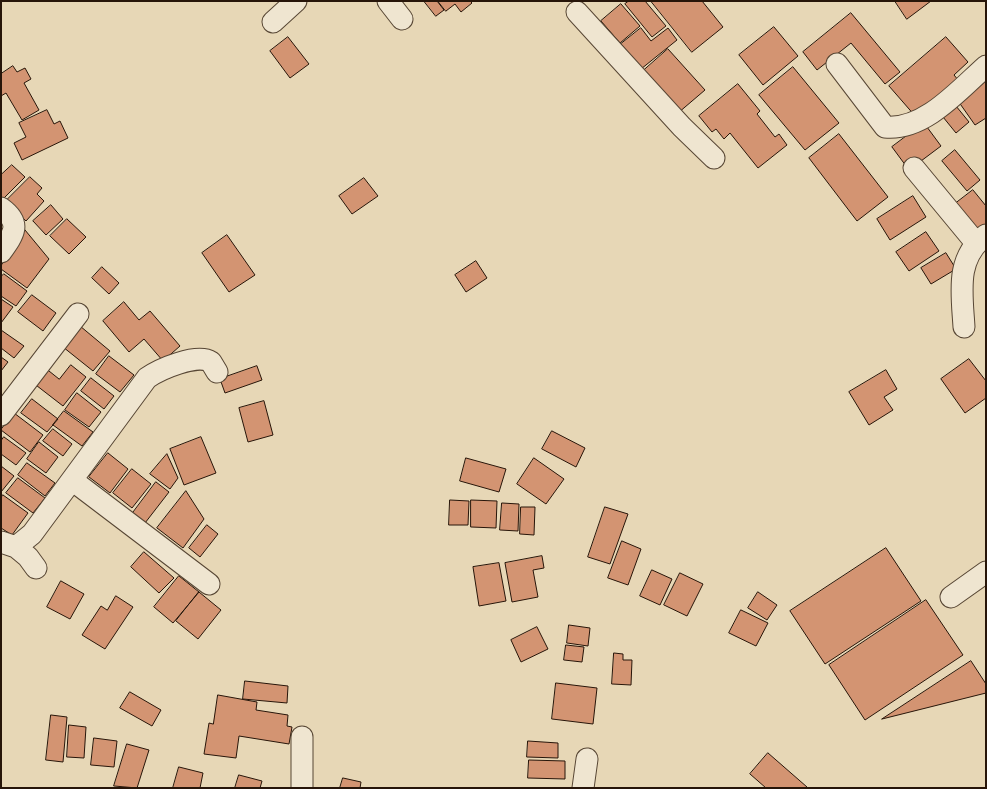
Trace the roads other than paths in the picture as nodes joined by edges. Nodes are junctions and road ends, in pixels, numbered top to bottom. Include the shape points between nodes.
1 (296, 1) edge
2 (388, 1) edge
3 (577, 5) edge
4 (402, 19) dead end
5 (273, 22) dead end
6 (837, 64) dead end
7 (986, 66) edge
8 (714, 158) dead end
9 (914, 168) dead end
10 (1, 208) edge
11 (981, 239) edge
12 (1, 252) edge
13 (78, 314) dead end
14 (964, 327) dead end
15 (217, 372) dead end
16 (1, 415) edge
17 (72, 480) junction
18 (8, 544) edge
19 (36, 568) dead end
20 (986, 572) edge
21 (209, 584) dead end
22 (951, 597) dead end
23 (302, 737) dead end
24 (587, 759) dead end
25 (302, 788) edge
26 (583, 788) edge

1 - 5 street
2 - 4 street
3 - 8 street via 682,127
6 - 7 street via 884,127 898,129 931,113
9 - 11 street
10 - 12 street via 14,221 14,232
11 - 14 street via 967,256 962,273
13 - 16 street
15 - 17 street via 211,362 197,358 160,370 147,378
17 - 18 street via 32,534
17 - 21 street
18 - 19 street via 28,557
20 - 22 street
23 - 25 street
24 - 26 street

